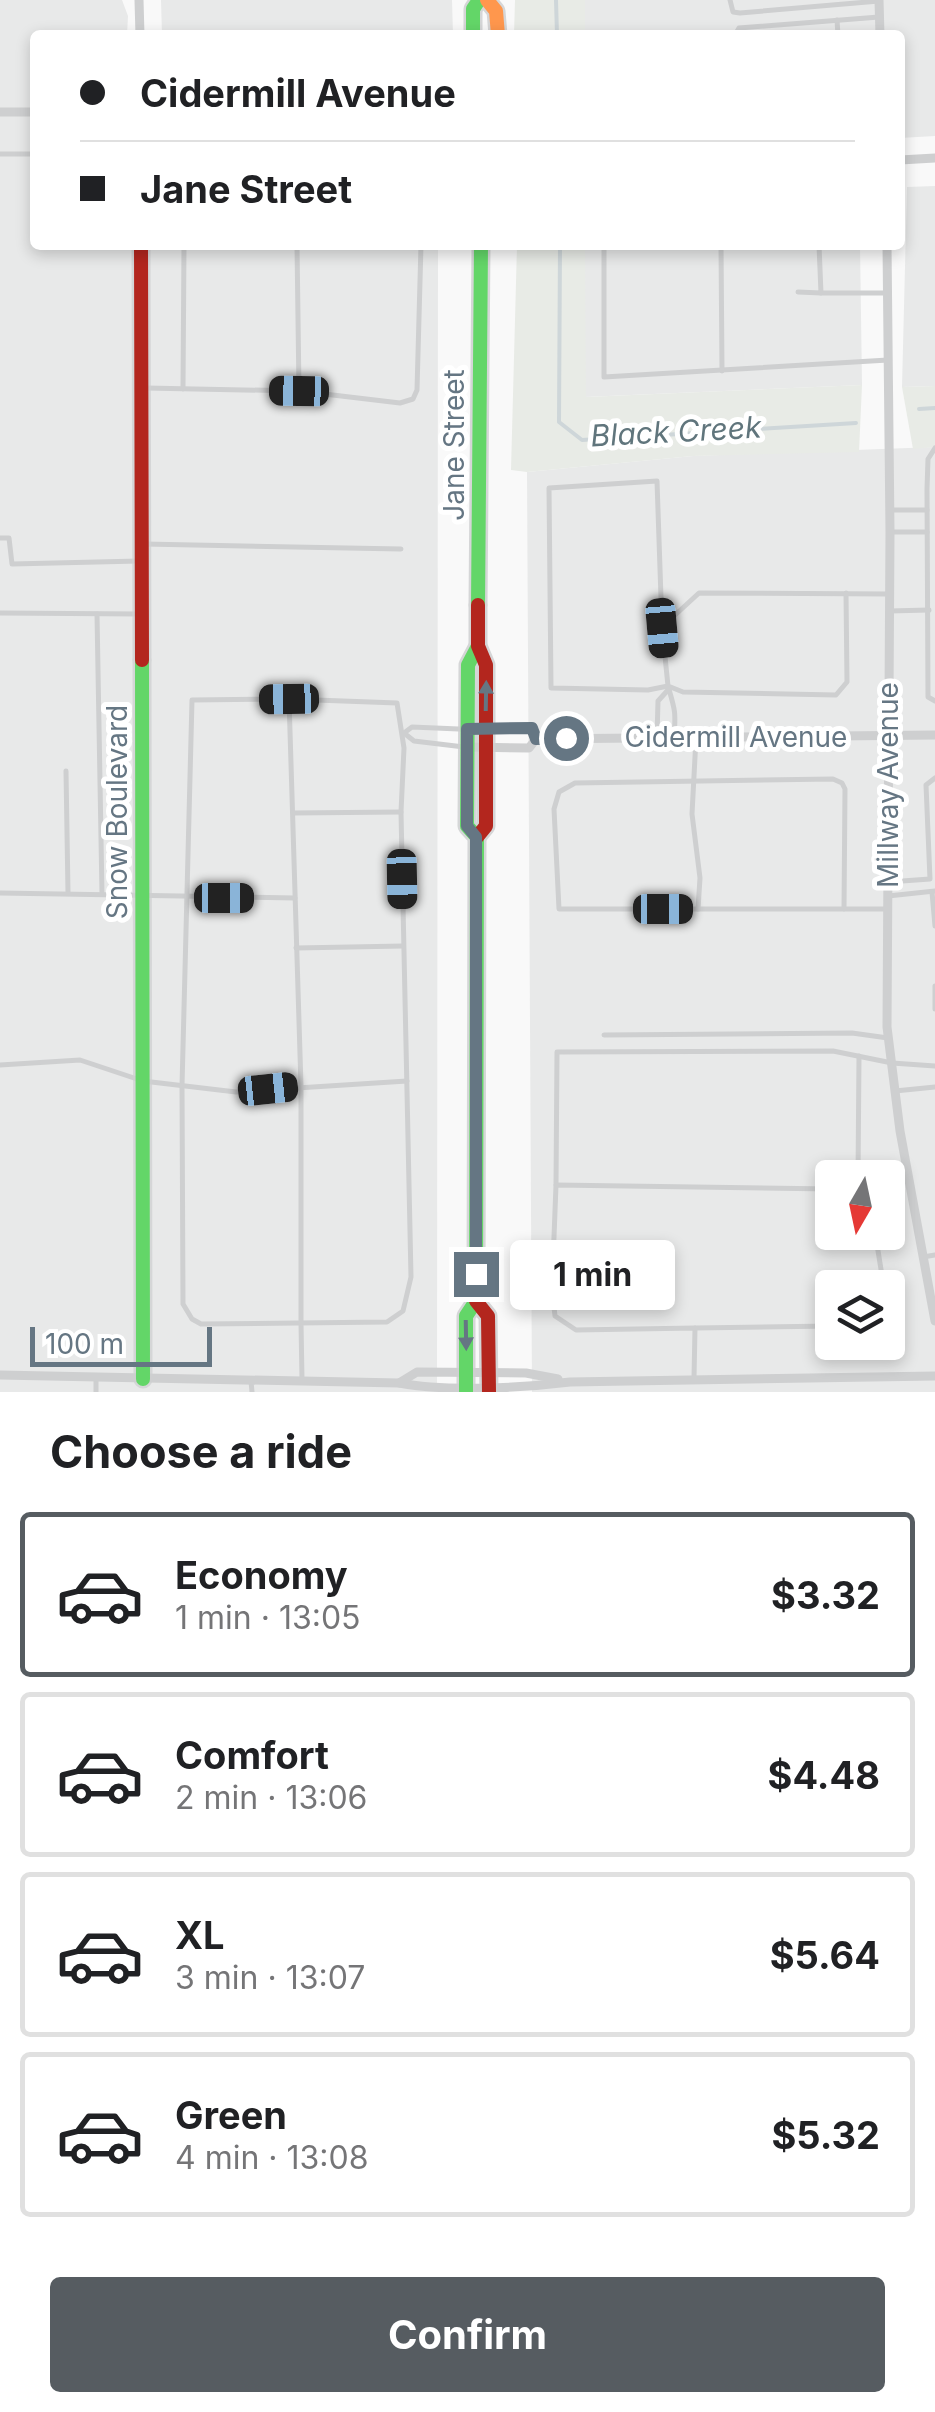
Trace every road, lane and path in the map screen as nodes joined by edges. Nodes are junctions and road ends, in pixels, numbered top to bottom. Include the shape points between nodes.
1 (139, 0) edge
2 (479, 0) edge
3 (487, 0) edge
4 (730, 0) edge
5 (879, 0) edge
6 (880, 17) junction
7 (837, 20) junction
8 (140, 30) edge
9 (473, 30) edge
10 (498, 30) edge
11 (737, 30) edge
12 (838, 30) edge
13 (880, 30) edge
14 (0, 112) edge
15 (30, 112) edge
16 (0, 154) edge
17 (30, 154) edge
18 (935, 158) edge
19 (905, 160) edge
20 (141, 250) edge
21 (184, 250) edge
22 (297, 250) edge
23 (422, 250) edge
24 (481, 250) edge
25 (604, 250) edge
26 (720, 250) edge
27 (819, 250) edge
28 (887, 250) edge
29 (798, 292) dead end
30 (821, 292) junction
31 (888, 292) junction
32 (889, 360) junction
33 (722, 371) junction
34 (143, 388) junction
35 (183, 389) junction
36 (299, 391) junction
37 (935, 448) edge
38 (890, 510) junction
39 (927, 510) junction
40 (931, 521) edge
41 (890, 532) junction
42 (928, 532) junction
43 (0, 538) edge
44 (142, 544) junction
45 (402, 549) dead end
46 (142, 561) junction
47 (846, 594) junction
48 (889, 594) junction
49 (929, 610) junction
50 (889, 611) junction
51 (0, 613) edge
52 (97, 614) junction
53 (142, 614) junction
54 (662, 628) junction
55 (478, 646) junction
56 (668, 688) junction
57 (289, 699) junction
58 (935, 700) edge
59 (467, 729) junction
60 (485, 730) junction
61 (404, 733) junction
62 (935, 735) edge
63 (888, 736) junction
64 (658, 738) junction
65 (674, 738) junction
66 (696, 738) junction
67 (536, 739) junction
68 (467, 747) junction
69 (485, 748) junction
70 (66, 772) dead end
71 (935, 778) edge
72 (694, 780) junction
73 (401, 812) junction
74 (292, 814) junction
75 (476, 837) junction
76 (933, 879) edge
77 (888, 882) junction
78 (934, 891) edge
79 (0, 893) edge
80 (68, 894) junction
81 (102, 894) junction
82 (142, 894) junction
83 (888, 896) junction
84 (189, 897) junction
85 (295, 898) junction
86 (698, 909) junction
87 (844, 909) junction
88 (888, 909) junction
89 (935, 926) edge
90 (404, 946) junction
91 (296, 948) junction
92 (935, 986) edge
93 (935, 1009) edge
94 (604, 1036) dead end
95 (888, 1038) junction
96 (860, 1056) junction
97 (892, 1063) junction
98 (0, 1065) edge
99 (935, 1066) edge
100 (142, 1081) junction
101 (407, 1081) junction
102 (182, 1086) junction
103 (300, 1086) junction
104 (935, 1086) edge
105 (895, 1091) junction
106 (858, 1160) edge
107 (909, 1180) junction
108 (905, 1181) edge
109 (556, 1185) junction
110 (815, 1189) edge
111 (935, 1255) edge
112 (923, 1258) junction
113 (931, 1276) edge
114 (476, 1301) junction
115 (935, 1321) edge
116 (301, 1323) junction
117 (815, 1326) edge
118 (695, 1328) junction
119 (0, 1375) edge
120 (935, 1376) edge
121 (96, 1378) junction
122 (143, 1380) junction
123 (663, 1380) junction
124 (694, 1380) junction
125 (302, 1382) junction
126 (570, 1382) junction
127 (399, 1383) junction
128 (466, 1384) edge
129 (488, 1384) edge
130 (251, 1386) edge
131 (279, 1387) edge
132 (96, 1392) edge
133 (664, 1392) edge

1 - 8 street
2 - 9 main road
3 - 10 main road
4 - 5 lane via 740,13
5 - 6 street
6 - 7 lane
6 - 13 street
7 - 11 lane
7 - 12 lane
14 - 15 street
16 - 17 lane
18 - 19 street
20 - 34 main road, Snow Boulevard
21 - 35 lane
22 - 36 lane
23 - 36 lane via 413,399
24 - 55 main road, Jane Street
25 - 33 lane via 604,378
26 - 33 lane
27 - 30 lane
28 - 31 street, Millway Avenue
29 - 30 lane
30 - 31 lane
31 - 32 street, Millway Avenue
32 - 33 lane
32 - 38 street, Millway Avenue
34 - 35 lane
34 - 44 main road, Snow Boulevard
35 - 36 lane
37 - 39 lane via 928,459
38 - 39 lane
38 - 41 street, Millway Avenue
39 - 40 lane
40 - 42 lane
41 - 42 lane
41 - 48 street, Millway Avenue
42 - 49 lane
43 - 46 lane via 9,538 12,564
44 - 45 lane
44 - 46 main road, Snow Boulevard
46 - 53 main road, Snow Boulevard
47 - 48 lane
47 - 54 lane via 699,593
47 - 56 lane via 848,682 836,695
48 - 50 street, Millway Avenue
49 - 50 lane
49 - 58 lane via 928,697
50 - 63 street, Millway Avenue
51 - 52 lane
52 - 53 lane
52 - 81 lane
53 - 82 main road, Snow Boulevard
54 - 56 lane
54 - 56 lane via 657,481 549,488 552,688
55 - 59 main road, Jane Street via 468,665
60 -> 55 main road, Jane Street via 486,665
56 - 64 lane via 658,701
56 - 65 lane via 676,702
57 - 61 lane via 397,703
57 - 74 lane
57 - 84 lane via 192,700
59 - 60 lane
59 - 61 lane via 412,726
59 - 68 main road, Jane Street
60 - 67 street, Cidermill Avenue via 532,728
60 - 69 main road, Jane Street
61 - 68 lane via 414,742
61 - 73 lane
62 - 63 street, Cidermill Avenue
63 - 66 street, Cidermill Avenue
63 - 77 street, Millway Avenue
64 - 65 street, Cidermill Avenue
64 - 67 street, Cidermill Avenue
65 - 66 street, Cidermill Avenue
66 - 72 lane
67 - 69 street, Cidermill Avenue via 529,748
68 - 69 street, Cidermill Avenue
68 - 75 main road, Jane Street via 467,826
69 - 75 main road, Jane Street via 486,826
70 - 80 lane
71 - 76 lane via 926,785
72 - 86 lane
72 - 86 lane via 575,784 558,792 554,810 558,909
72 - 87 lane via 842,783
73 - 74 lane
73 - 90 lane
74 - 85 lane
75 - 114 main road, Jane Street
76 - 77 lane
77 - 83 street, Millway Avenue
78 - 83 lane
78 - 89 lane
79 - 80 lane
80 - 81 lane
81 - 82 lane
82 - 84 lane
82 - 100 main road, Snow Boulevard
83 - 88 street, Millway Avenue
84 - 85 lane
84 - 102 lane
85 - 91 lane
86 - 87 lane
87 - 88 lane
88 - 95 street, Millway Avenue
90 - 91 lane
90 - 101 lane
91 - 103 lane
92 - 93 lane
94 - 95 lane
95 - 97 street, Millway Avenue
96 - 97 lane
96 - 106 lane
96 - 109 lane via 557,1052
97 - 99 lane
97 - 105 street, Millway Avenue
98 - 100 lane via 80,1060
100 - 102 lane
100 - 122 main road, Snow Boulevard
101 - 103 lane
101 - 116 lane via 411,1277 402,1312 387,1322
102 - 103 lane via 236,1092
102 - 116 lane via 183,1304 201,1324
103 - 116 lane
104 - 105 lane
105 - 107 street, Millway Avenue
107 - 108 lane
107 - 112 street, Millway Avenue
109 - 110 lane
109 - 118 lane via 555,1316 576,1330
111 - 112 lane
112 - 113 street, Millway Avenue
113 - 115 street, Millway Avenue
114 -> 128 main road, Jane Street via 466,1316
114 - 129 main road, Jane Street via 488,1316
116 - 125 lane
117 - 118 lane
118 - 124 lane
119 - 121 street
120 - 124 street
121 - 122 street
121 - 132 lane
122 - 130 street
123 - 124 street
123 - 126 street
123 - 133 lane
125 - 127 street
125 - 131 street
126 - 129 street
126 - 129 street via 526,1374
127 - 128 street via 420,1389
127 - 128 street via 417,1372
128 - 129 street
128 - 129 street
130 - 131 street

